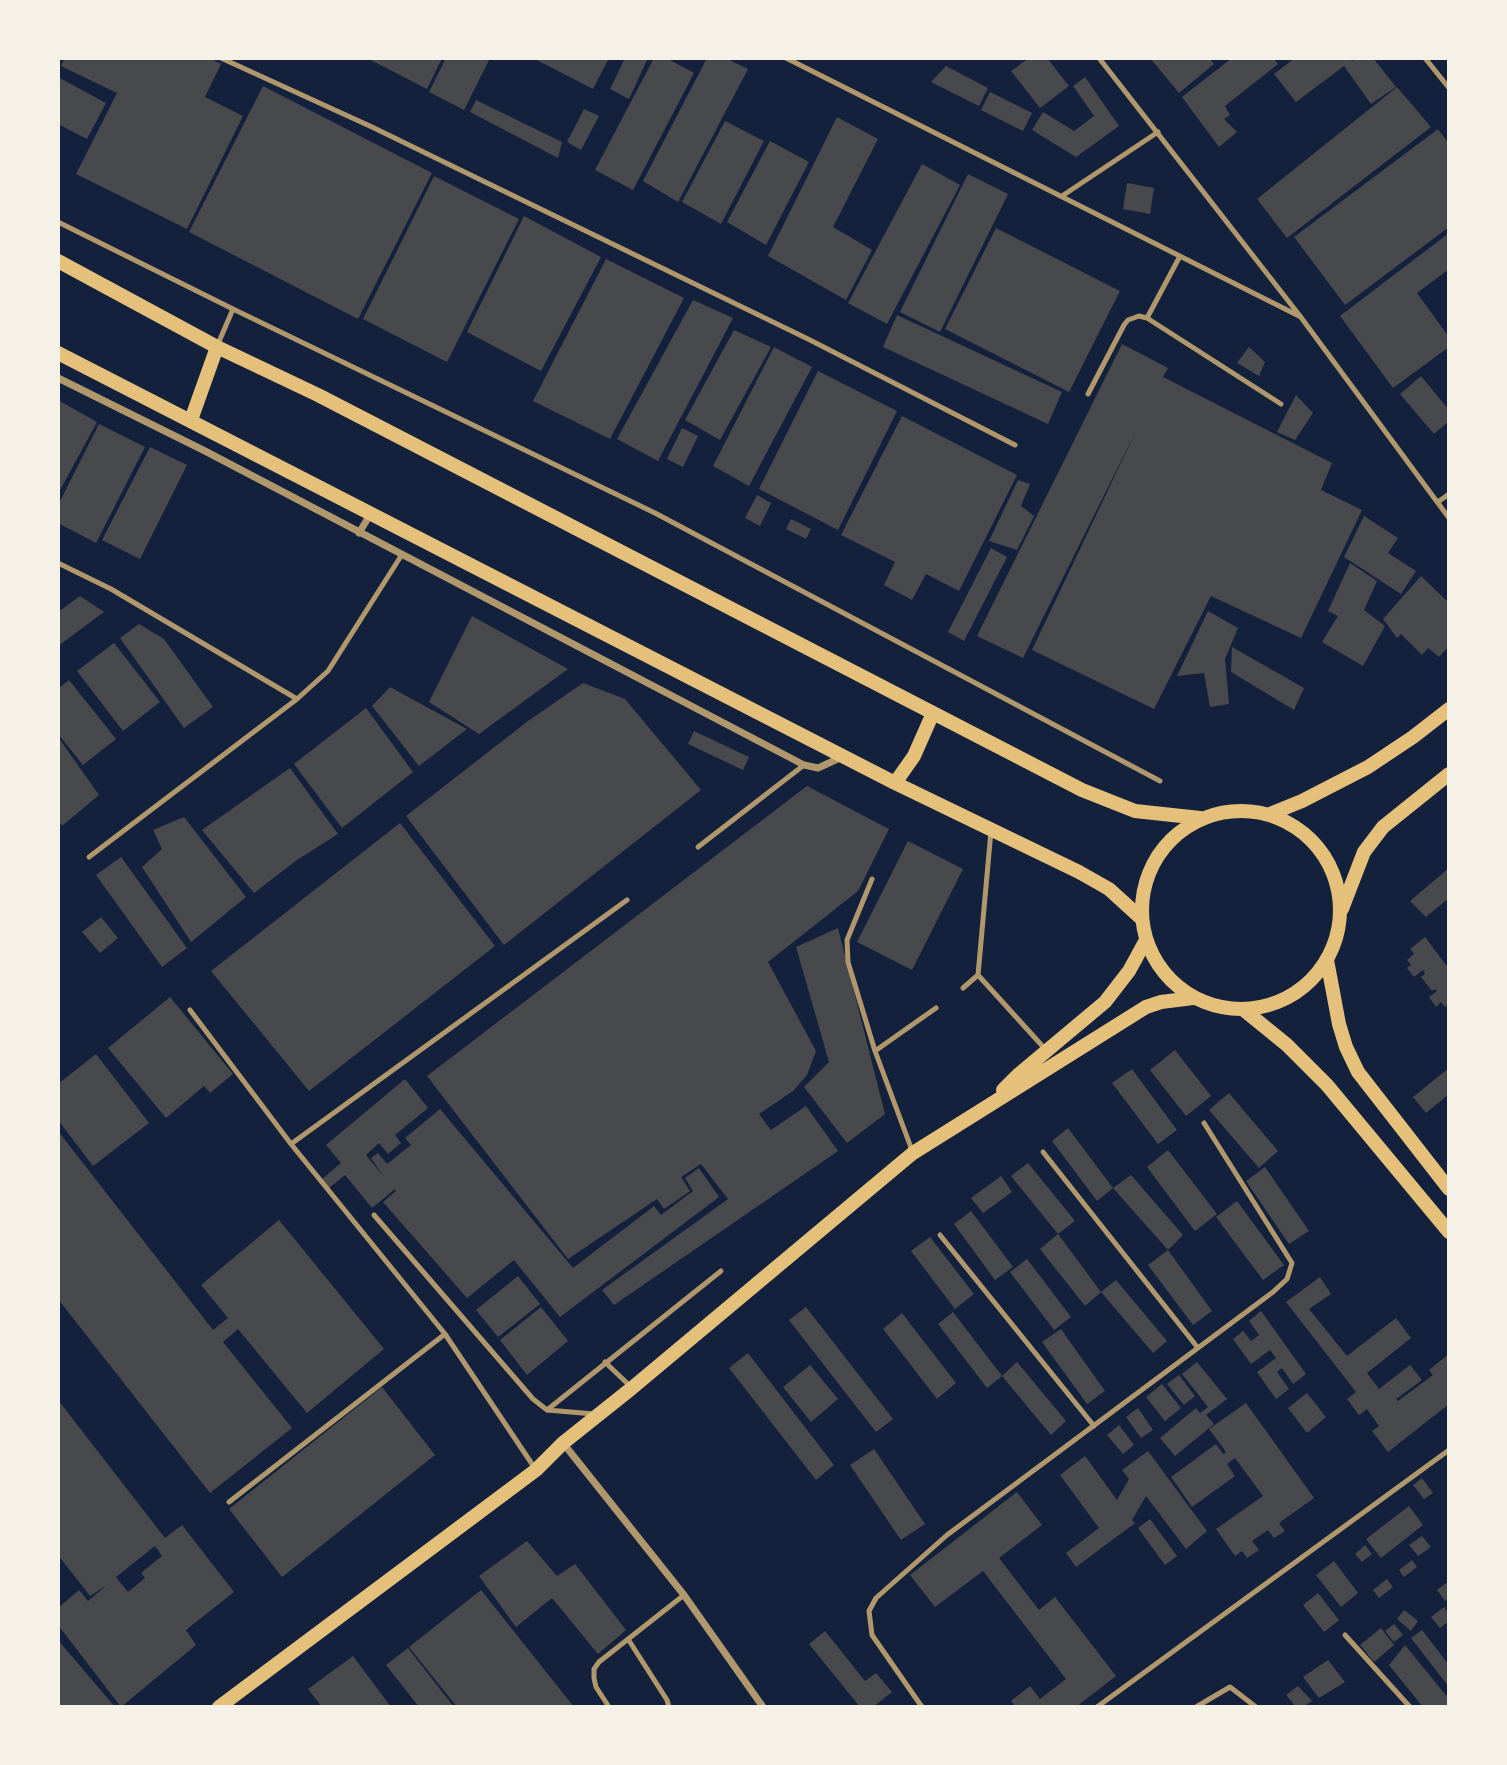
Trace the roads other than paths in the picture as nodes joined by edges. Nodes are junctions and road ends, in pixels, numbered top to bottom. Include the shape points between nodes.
1 (222, 58) edge
2 (786, 58) edge
3 (1099, 58) edge
4 (1425, 58) edge
5 (1449, 88) edge
6 (1158, 132) junction
7 (1062, 197) junction
8 (58, 222) edge
9 (1180, 256) junction
10 (58, 261) edge
11 (233, 309) junction
12 (1300, 316) junction
13 (1147, 318) junction
14 (217, 347) junction
15 (58, 353) edge
16 (58, 378) edge
17 (1088, 394) dead end
18 (1281, 404) dead end
19 (191, 421) junction
20 (1015, 445) dead end
21 (1449, 494) edge
22 (1438, 502) junction
23 (371, 513) junction
24 (1449, 518) edge
25 (359, 533) junction
26 (401, 555) junction
27 (58, 563) edge
28 (297, 699) junction
29 (1449, 709) edge
30 (933, 713) junction
31 (844, 755) junction
32 (804, 765) junction
33 (1449, 774) edge
34 (1160, 781) dead end
35 (895, 783) junction
36 (1270, 814) junction
37 (1200, 818) junction
38 (991, 828) junction
39 (698, 847) dead end
40 (89, 857) dead end
41 (872, 879) dead end
42 (626, 900) dead end
43 (1340, 915) junction
44 (1142, 919) junction
45 (1146, 940) junction
46 (1327, 960) junction
47 (978, 975) junction
48 (963, 988) dead end
49 (1193, 998) junction
50 (936, 1008) dead end
51 (190, 1010) dead end
52 (1244, 1010) junction
53 (875, 1051) junction
54 (1053, 1057) junction
55 (1204, 1123) dead end
56 (291, 1144) junction
57 (1043, 1152) dead end
58 (913, 1153) junction
59 (1449, 1189) edge
60 (374, 1215) dead end
61 (1449, 1232) edge
62 (940, 1235) dead end
63 (722, 1271) dead end
64 (445, 1334) junction
65 (1198, 1348) junction
66 (605, 1362) junction
67 (632, 1388) junction
68 (546, 1411) junction
69 (600, 1414) junction
70 (1094, 1426) junction
71 (563, 1443) junction
72 (1449, 1450) edge
73 (536, 1470) junction
74 (229, 1502) dead end
75 (684, 1595) junction
76 (1345, 1635) dead end
77 (628, 1639) junction
78 (226, 1705) edge
79 (609, 1707) edge
80 (669, 1707) edge
81 (763, 1707) edge
82 (922, 1707) edge
83 (1097, 1707) edge
84 (1196, 1707) edge
85 (1256, 1707) edge
86 (1410, 1707) edge

1 - 20 lane via 785,328
2 - 7 lane
3 - 6 lane
4 - 5 lane
6 - 7 lane
6 - 12 lane
7 - 9 lane
8 - 11 lane
9 - 12 lane
9 - 13 lane
10 - 14 main road
11 - 14 lane
11 - 34 lane via 655,513
12 - 22 lane
13 - 17 lane via 1134,317 1124,325
13 - 18 lane
14 - 19 main road
14 - 30 main road
15 - 19 main road
16 - 25 street
19 - 23 main road
21 - 22 lane
22 - 24 lane
23 - 25 street
23 - 31 main road
25 - 26 street
26 - 28 lane via 328,671
26 - 32 street
27 - 28 lane via 111,589
28 - 40 lane
29 - 36 main road via 1368,767
30 - 35 main road via 914,756
30 - 37 main road via 1082,790 1135,811
31 - 32 street via 818,768
31 - 35 main road
32 - 39 lane
33 - 43 main road via 1383,827 1364,852
35 - 38 main road
36 - 37 main road via 1235,809
36 - 43 main road via 1294,825 1329,863 1338,888
37 - 44 main road via 1161,848 1142,894
38 - 44 main road via 1109,888
38 - 47 lane
41 - 53 lane via 847,940 848,962
42 - 56 lane
43 - 46 main road
44 - 45 main road
45 - 49 main road via 1173,983
45 - 54 main road via 1105,1002
46 - 52 main road via 1292,996
46 - 59 main road via 1339,1024 1358,1072
47 - 48 lane
47 - 54 lane
49 - 52 main road
49 - 54 main road via 1146,1007
50 - 53 lane
51 - 56 lane
52 - 61 main road via 1327,1085
53 - 58 lane
54 - 58 main road
55 - 65 lane via 1292,1264 1287,1279 1273,1292
56 - 64 lane
57 - 65 lane
58 - 67 main road
60 - 68 lane
62 - 70 lane
63 - 66 lane
64 - 73 lane
64 - 74 lane
65 - 70 lane
66 - 67 lane
66 - 68 lane
67 - 69 main road
68 - 69 lane
69 - 71 main road
70 - 82 lane via 947,1535 876,1598 869,1611 872,1635
71 - 73 main road
71 - 75 street
72 - 83 lane
73 - 78 main road
75 - 77 lane
75 - 81 street
76 - 86 lane
77 - 79 lane via 594,1670 596,1687
77 - 80 lane
84 - 85 lane via 1230,1686

